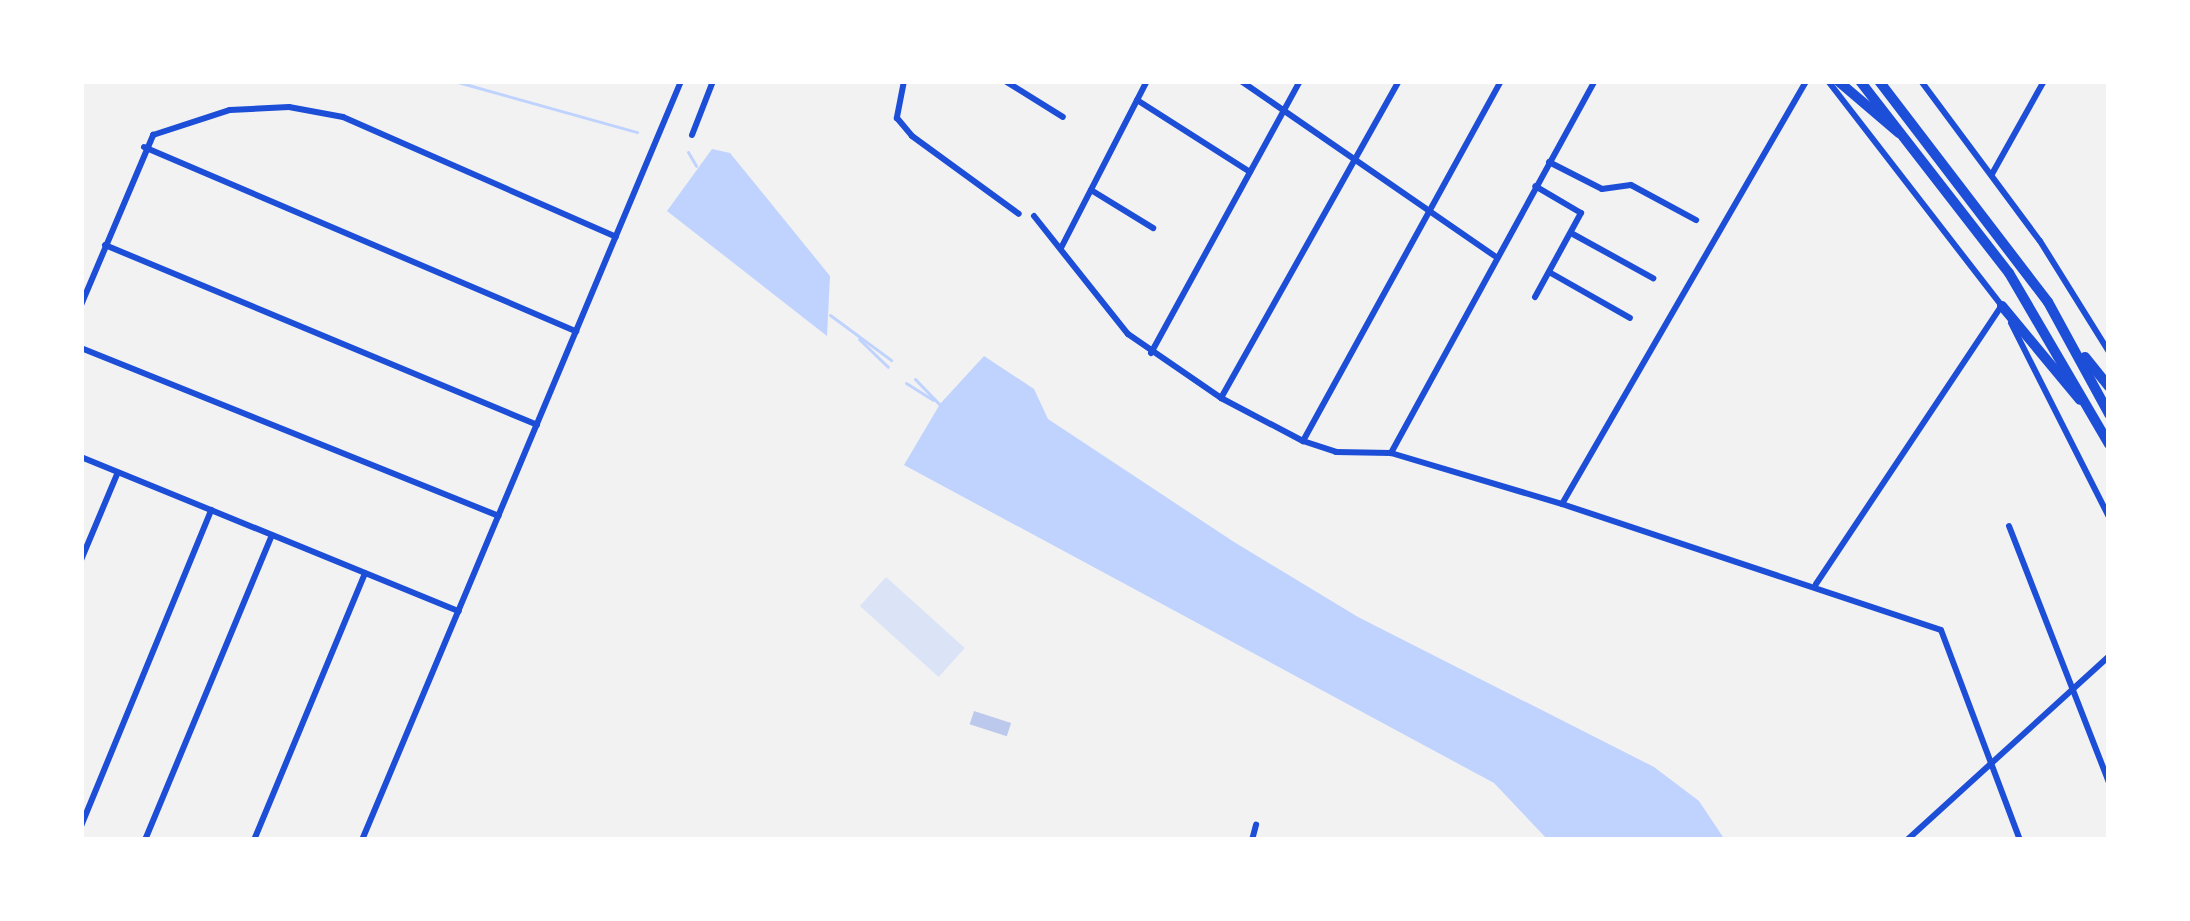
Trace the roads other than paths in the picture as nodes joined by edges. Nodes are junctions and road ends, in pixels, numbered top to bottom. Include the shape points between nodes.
1 (681, 81) edge
2 (713, 81) edge
3 (904, 81) edge
4 (1147, 81) edge
5 (1241, 81) edge
6 (1300, 81) edge
7 (1399, 81) edge
8 (1501, 81) edge
9 (1595, 81) edge
10 (1806, 81) edge
11 (1828, 81) edge
12 (1838, 81) edge
13 (1860, 81) edge
14 (1879, 81) edge
15 (1921, 81) edge
16 (2044, 81) edge
17 (1009, 82) edge
18 (1137, 100) junction
19 (1282, 112) junction
20 (1063, 117) dead end
21 (692, 135) dead end
22 (144, 147) junction
23 (1921, 152) junction
24 (1354, 161) junction
25 (1549, 161) junction
26 (1250, 172) junction
27 (1992, 174) junction
28 (1535, 186) junction
29 (1091, 190) junction
30 (1430, 211) junction
31 (1019, 214) dead end
32 (1034, 216) dead end
33 (1696, 220) dead end
34 (1153, 228) dead end
35 (1571, 233) junction
36 (616, 236) junction
37 (105, 245) junction
38 (1061, 248) junction
39 (1495, 256) junction
40 (1549, 272) junction
41 (1653, 278) dead end
42 (1534, 297) dead end
43 (81, 305) edge
44 (2002, 306) junction
45 (1630, 318) dead end
46 (576, 331) junction
47 (2068, 337) junction
48 (81, 348) edge
49 (2109, 352) edge
50 (1151, 353) junction
51 (2109, 388) edge
52 (1221, 398) junction
53 (2103, 417) edge
54 (537, 425) junction
55 (1303, 441) junction
56 (2109, 444) edge
57 (1390, 453) junction
58 (81, 457) edge
59 (118, 472) junction
60 (1562, 504) junction
61 (211, 510) junction
62 (498, 516) junction
63 (2109, 517) edge
64 (2009, 526) dead end
65 (272, 535) junction
66 (81, 560) edge
67 (365, 573) junction
68 (1816, 584) junction
69 (459, 611) junction
70 (2109, 656) edge
71 (2073, 688) junction
72 (1993, 766) junction
73 (2109, 783) edge
74 (1256, 825) dead end
75 (81, 826) edge
76 (146, 840) edge
77 (254, 840) edge
78 (362, 840) edge
79 (1252, 840) edge
80 (1907, 840) edge
81 (2020, 840) edge

1 - 36 street
2 - 21 street
3 - 31 street via 897,118 912,136
4 - 18 street
5 - 19 street
6 - 19 street
7 - 24 street
8 - 30 street
9 - 25 street
10 - 60 street
11 - 44 street
12 - 23 highway
13 - 23 highway
14 - 47 highway via 1970,192
15 - 27 street
16 - 27 street
17 - 20 street
18 - 26 street
18 - 29 street
19 - 24 street
19 - 26 street
22 - 36 street via 153,135 230,110 289,107 344,117
22 - 37 street
22 - 46 street
23 - 53 highway
24 - 30 street
24 - 52 street
25 - 28 street
25 - 33 street via 1602,189 1631,185
26 - 50 street
27 - 49 street
28 - 35 street via 1581,213
28 - 39 street
29 - 34 street
29 - 38 street
30 - 39 street
30 - 55 street
32 - 38 street
35 - 40 street
35 - 41 street
36 - 46 street
37 - 43 street
37 - 54 street
38 - 50 street
39 - 57 street
40 - 42 street
40 - 45 street
44 - 53 highway
44 - 63 street
44 - 68 street
46 - 54 street
47 - 51 highway
47 - 53 highway
48 - 62 street
50 - 52 street
52 - 55 street
53 - 56 highway
54 - 62 street
55 - 57 street via 1336,452
57 - 60 street
58 - 59 street
59 - 61 street
59 - 66 street
60 - 68 street
61 - 65 street
61 - 75 street
62 - 69 street
64 - 71 street
65 - 67 street
65 - 76 street
67 - 69 street
67 - 77 street
68 - 72 street via 1941,630
69 - 78 street
70 - 71 street
71 - 72 street
71 - 73 street
72 - 80 street
72 - 81 street
74 - 79 street

